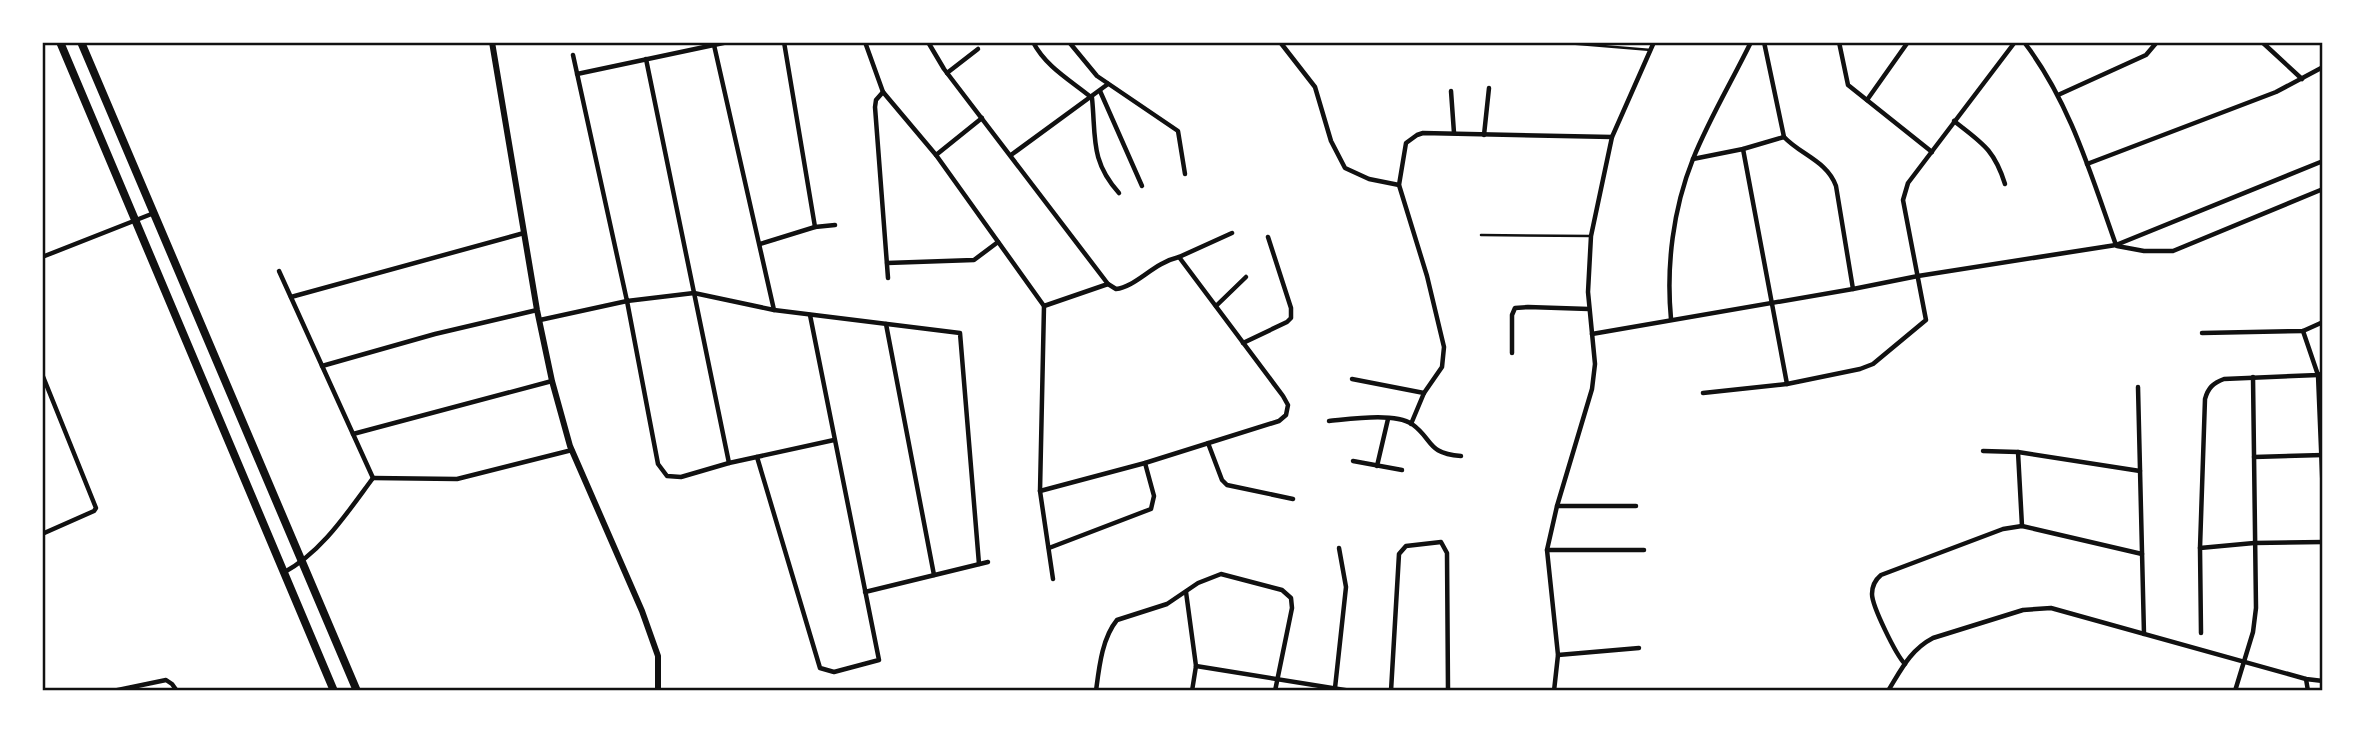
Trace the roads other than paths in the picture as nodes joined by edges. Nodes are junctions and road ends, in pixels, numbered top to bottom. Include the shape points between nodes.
1 (60, 42) edge
2 (81, 42) edge
3 (492, 42) edge
4 (728, 42) edge
5 (784, 42) edge
6 (865, 42) edge
7 (928, 42) edge
8 (1033, 42) edge
9 (1069, 42) edge
10 (1280, 42) edge
11 (1554, 42) edge
12 (1654, 42) edge
13 (1751, 42) edge
14 (1763, 42) edge
15 (1839, 42) edge
16 (1908, 42) edge
17 (2015, 42) edge
18 (2024, 42) edge
19 (2157, 42) edge
20 (2262, 42) edge
21 (714, 45) junction
22 (978, 49) dead end
23 (1651, 50) junction
24 (573, 55) dead end
25 (646, 59) junction
26 (2323, 67) edge
27 (947, 73) junction
28 (577, 74) junction
29 (2302, 79) junction
30 (1108, 84) junction
31 (1489, 88) dead end
32 (1100, 91) junction
33 (1451, 91) dead end
34 (883, 92) junction
35 (2058, 95) junction
36 (1091, 97) junction
37 (1867, 100) junction
38 (982, 118) junction
39 (1954, 121) junction
40 (1454, 133) junction
41 (1483, 135) junction
42 (1612, 137) junction
43 (1784, 137) junction
44 (1743, 149) junction
45 (1932, 152) junction
46 (936, 155) junction
47 (1011, 155) junction
48 (1693, 159) junction
49 (2323, 161) edge
50 (2087, 164) junction
51 (1185, 174) dead end
52 (2005, 184) dead end
53 (1399, 185) junction
54 (1142, 186) dead end
55 (2323, 189) edge
56 (1119, 193) dead end
57 (154, 213) junction
58 (134, 221) junction
59 (835, 225) dead end
60 (815, 227) junction
61 (524, 233) junction
62 (1232, 233) dead end
63 (1481, 235) dead end
64 (1591, 236) junction
65 (1268, 237) dead end
66 (998, 242) junction
67 (760, 244) junction
68 (2116, 246) junction
69 (42, 257) edge
70 (1179, 257) junction
71 (887, 263) junction
72 (279, 271) dead end
73 (1918, 276) junction
74 (1247, 277) dead end
75 (888, 278) dead end
76 (1108, 284) junction
77 (1853, 289) junction
78 (694, 293) junction
79 (291, 297) junction
80 (627, 301) junction
81 (1772, 303) junction
82 (1044, 306) junction
83 (1216, 306) junction
84 (1589, 309) junction
85 (537, 310) junction
86 (774, 310) junction
87 (810, 315) junction
88 (1671, 319) junction
89 (540, 320) junction
90 (2323, 322) edge
91 (886, 324) junction
92 (2302, 331) junction
93 (2202, 333) dead end
94 (1592, 334) junction
95 (1243, 343) junction
96 (1512, 353) dead end
97 (322, 366) junction
98 (42, 374) edge
99 (2320, 374) edge
100 (2253, 377) junction
101 (1352, 379) dead end
102 (552, 381) junction
103 (1787, 384) junction
104 (2138, 387) dead end
105 (1424, 393) junction
106 (1703, 393) dead end
107 (1388, 419) junction
108 (1329, 421) dead end
109 (1411, 424) junction
110 (353, 433) junction
111 (834, 440) junction
112 (1208, 443) junction
113 (572, 450) junction
114 (1983, 451) dead end
115 (2018, 452) junction
116 (2323, 454) edge
117 (1461, 456) dead end
118 (757, 457) junction
119 (2254, 457) junction
120 (1353, 461) dead end
121 (729, 463) junction
122 (1145, 463) junction
123 (1377, 466) junction
124 (1402, 470) dead end
125 (2140, 471) junction
126 (373, 478) junction
127 (1040, 491) junction
128 (2323, 497) edge
129 (1293, 499) dead end
130 (1557, 506) junction
131 (1636, 506) dead end
132 (2022, 526) junction
133 (42, 534) edge
134 (2323, 542) edge
135 (2254, 543) junction
136 (1049, 548) junction
137 (1339, 548) dead end
138 (2200, 548) junction
139 (1548, 550) junction
140 (1644, 550) dead end
141 (2142, 554) junction
142 (303, 562) junction
143 (988, 562) dead end
144 (979, 564) junction
145 (283, 573) junction
146 (934, 575) junction
147 (1053, 579) dead end
148 (1186, 591) junction
149 (864, 592) junction
150 (2323, 605) edge
151 (2201, 633) dead end
152 (2144, 634) junction
153 (1639, 648) dead end
154 (1558, 655) junction
155 (2244, 660) junction
156 (1905, 664) junction
157 (1196, 666) junction
158 (2306, 679) junction
159 (1276, 680) junction
160 (2323, 681) edge
161 (1335, 688) junction
162 (113, 691) edge
163 (177, 691) edge
164 (334, 691) edge
165 (357, 691) edge
166 (658, 691) edge
167 (1096, 691) edge
168 (1192, 691) edge
169 (1275, 691) edge
170 (1351, 691) edge
171 (1391, 691) edge
172 (1448, 691) edge
173 (1554, 691) edge
174 (1888, 691) edge
175 (2235, 691) edge
176 (2308, 691) edge

1 - 58 main road
2 - 57 main road
3 - 61 street
4 - 21 street
5 - 60 street
6 - 34 street
7 - 27 street
8 - 36 street via 1049,65
9 - 30 street
10 - 53 street via 1315,87 1331,141 1345,169
11 - 23 lane
12 - 23 street
13 - 48 street
14 - 43 street
15 - 37 street via 1848,85
16 - 37 street
17 - 39 street
18 - 35 street
19 - 35 street via 2146,55
20 - 29 street
21 - 25 street
21 - 67 street
22 - 27 street
23 - 42 street
24 - 28 street
25 - 28 street
25 - 78 street
26 - 29 street
27 - 38 street
28 - 80 street
29 - 50 street
30 - 32 street
30 - 51 street via 1178,131
31 - 41 street
32 - 36 street
32 - 54 street
33 - 40 street
34 - 46 street
34 - 71 street via 875,107
35 - 50 street
36 - 47 street
36 - 56 street via 1099,162
37 - 45 street
38 - 46 street
38 - 47 street
39 - 45 street
39 - 52 street via 1992,153
40 - 41 street
40 - 53 street via 1416,135 1406,143
41 - 42 street
42 - 64 street
43 - 44 street
43 - 77 street via 1833,176
44 - 48 street
44 - 81 street
45 - 73 street via 1908,183 1903,200
46 - 66 street
47 - 76 street
48 - 88 street via 1677,211 1669,268
49 - 68 street
50 - 68 street
53 - 105 street via 1444,347 1442,367
55 - 68 street via 2173,251
57 - 58 street
57 - 142 main road
58 - 69 street
58 - 145 main road
59 - 60 street
60 - 67 street
61 - 79 street
61 - 85 street
62 - 70 street
63 - 64 lane
64 - 84 street
65 - 95 street via 1291,318
66 - 71 street via 974,260
66 - 82 street
67 - 86 street
68 - 73 street
70 - 76 street via 1161,262 1126,287 1116,289
70 - 83 street
71 - 75 street
72 - 79 street
73 - 77 street
73 - 103 street via 1926,320 1873,364
74 - 83 street
76 - 82 street
77 - 81 street
78 - 80 street
78 - 86 street
78 - 121 street
79 - 97 street
80 - 89 street
80 - 121 street via 658,464 667,476 681,477
81 - 88 street
81 - 103 street
82 - 127 street
83 - 95 street
84 - 94 street
84 - 96 street via 1515,308
85 - 89 street
85 - 97 street
86 - 87 street
87 - 91 street
87 - 111 street
88 - 94 street
89 - 102 street
90 - 92 street
91 - 144 street via 960,332
91 - 146 street
92 - 93 street
92 - 99 street
94 - 130 street via 1592,389
95 - 112 street via 1283,396 1288,411 1279,421
97 - 110 street
98 - 133 street via 96,508
99 - 100 street
99 - 116 street
100 - 119 street
100 - 138 street via 2224,379 2212,385 2205,399
101 - 105 street
102 - 110 street
102 - 113 street
103 - 106 street
104 - 125 street
105 - 109 street
107 - 108 street
107 - 109 street
107 - 123 street
109 - 117 street via 1444,455
110 - 126 street
111 - 118 street
111 - 149 street
112 - 122 street
112 - 129 street via 1227,485
113 - 126 street via 457,479
113 - 166 street via 642,611 658,656
114 - 115 street
115 - 125 street
115 - 132 street
116 - 119 street
116 - 128 street
118 - 121 street
118 - 149 street via 820,668 834,672 879,660
119 - 135 street
120 - 123 street
122 - 127 street
122 - 136 street via 1154,496 1151,509
123 - 124 street
125 - 141 street
126 - 142 street
127 - 136 street
130 - 131 street
130 - 139 street
132 - 141 street
132 - 156 street via 2003,529 1876,579 1873,600
134 - 135 street
135 - 138 street
135 - 155 street via 2256,608
136 - 147 street
137 - 161 street via 1346,587
138 - 151 street
139 - 140 street
139 - 154 street
141 - 152 street
142 - 145 street
142 - 165 main road
143 - 144 street
144 - 146 street
145 - 164 main road
146 - 149 street
148 - 157 street
148 - 159 street via 1221,574 1282,590 1291,598
148 - 167 street via 1167,604 1117,620 1100,661
150 - 160 street
152 - 155 street
152 - 156 street via 2038,607 1933,638 1920,645
153 - 154 street
154 - 173 street
155 - 158 street
155 - 175 street
156 - 174 street
157 - 159 street
157 - 168 street
158 - 160 street
158 - 176 street
159 - 161 street
159 - 169 street
161 - 170 street
162 - 163 street via 166,680
171 - 172 street via 1399,554 1406,545 1436,541 1447,553

